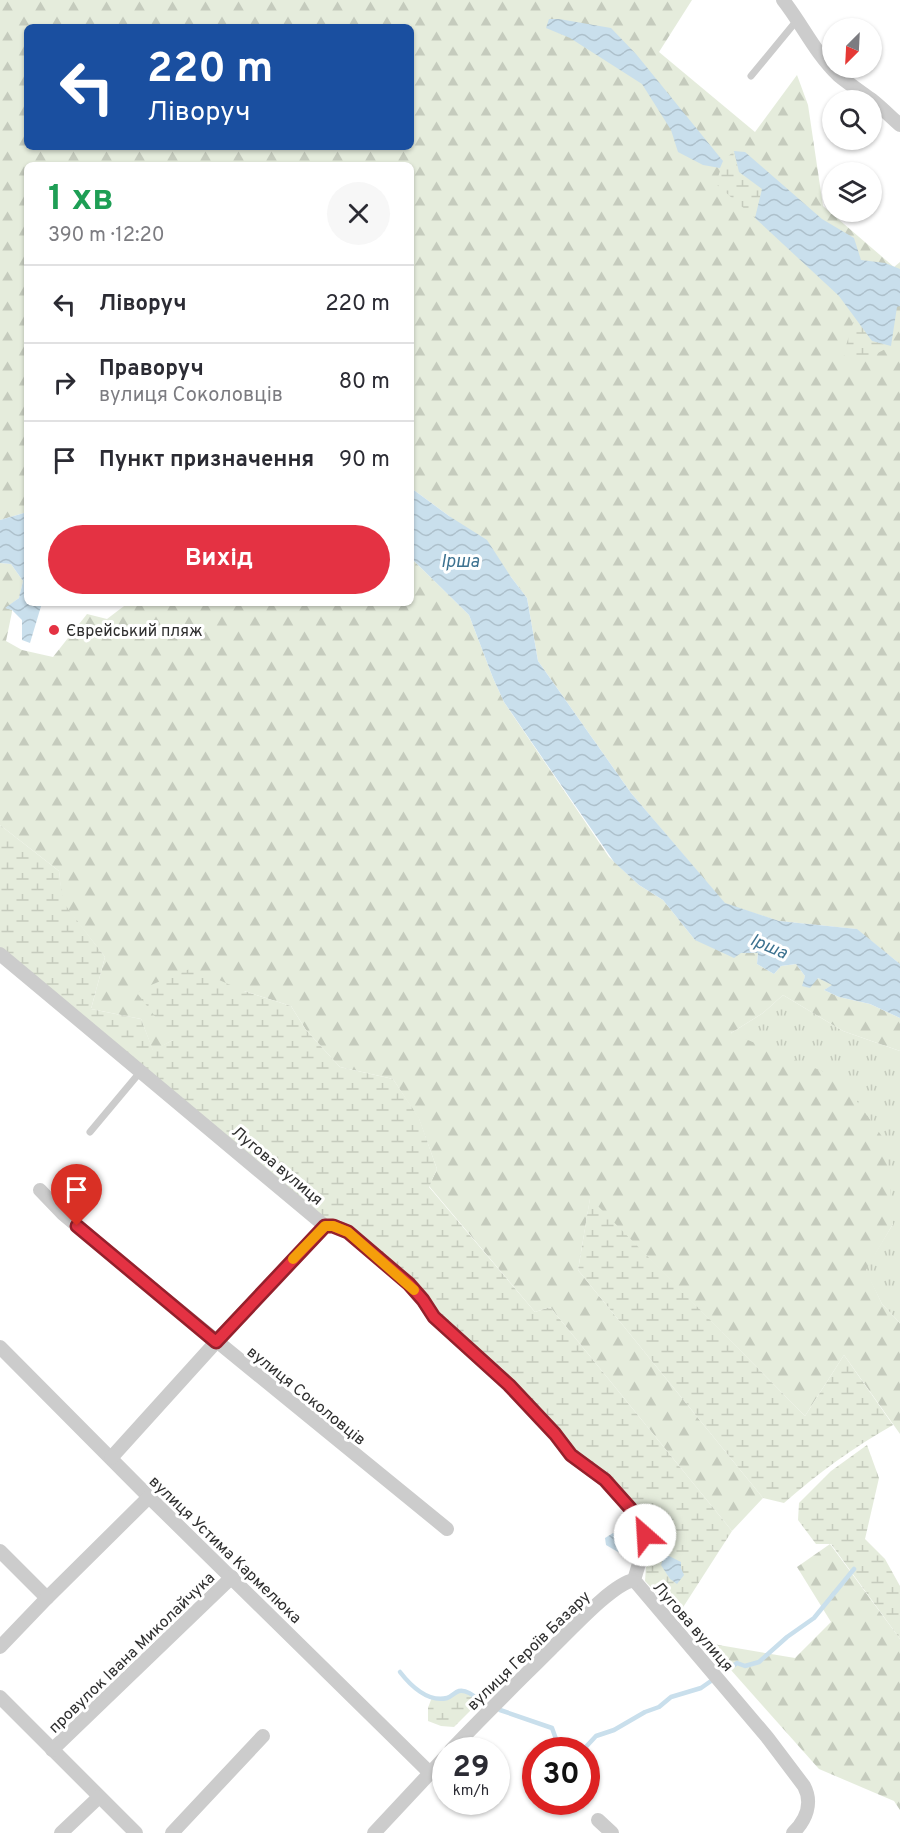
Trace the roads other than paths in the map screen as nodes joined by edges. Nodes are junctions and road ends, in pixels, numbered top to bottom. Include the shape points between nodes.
1 (783, 0) edge
2 (798, 19) junction
3 (752, 76) dead end
4 (900, 125) edge
5 (0, 954) edge
6 (141, 1071) junction
7 (90, 1131) dead end
8 (40, 1190) dead end
9 (325, 1226) junction
10 (216, 1342) junction
11 (0, 1347) edge
12 (111, 1458) junction
13 (149, 1497) junction
14 (447, 1529) dead end
15 (0, 1551) edge
16 (232, 1577) junction
17 (634, 1580) junction
18 (47, 1598) junction
19 (0, 1647) edge
20 (0, 1697) edge
21 (263, 1736) dead end
22 (463, 1737) edge
23 (52, 1750) junction
24 (430, 1773) joint
25 (99, 1797) junction
26 (598, 1820) dead end
27 (382, 1830) edge
28 (61, 1833) edge
29 (136, 1833) edge
30 (172, 1833) edge
31 (612, 1833) edge
32 (793, 1833) edge

1 - 2 street
2 - 3 lane
2 - 4 street via 838,74
5 - 6 street, Лугова вулиця
6 - 7 lane
6 - 9 street, Лугова вулиця
8 - 10 street, вулиця Соколовців via 63,1214
9 - 10 street
9 - 17 street, Лугова вулиця via 348,1232 409,1284 434,1317 509,1385 571,1455 605,1480 626,1503 638,1517 645,1535
10 - 12 street
10 - 14 street, вулиця Соколовців
11 - 12 street, вулиця Устима Кармелюка
12 - 13 street, вулиця Устима Кармелюка
13 - 16 street, вулиця Устима Кармелюка
13 - 18 street
15 - 18 street
16 - 23 street, провулок Івана Миколайчука
16 - 24 street, вулиця Устима Кармелюка
17 - 22 street, вулиця Героїв Базару via 617,1587 584,1617
17 - 32 street, Лугова вулиця via 804,1786 807,1813
18 - 19 street
20 - 23 street
21 - 30 street
23 - 25 street
24 - 27 street
25 - 28 street
25 - 29 street
26 - 31 street

